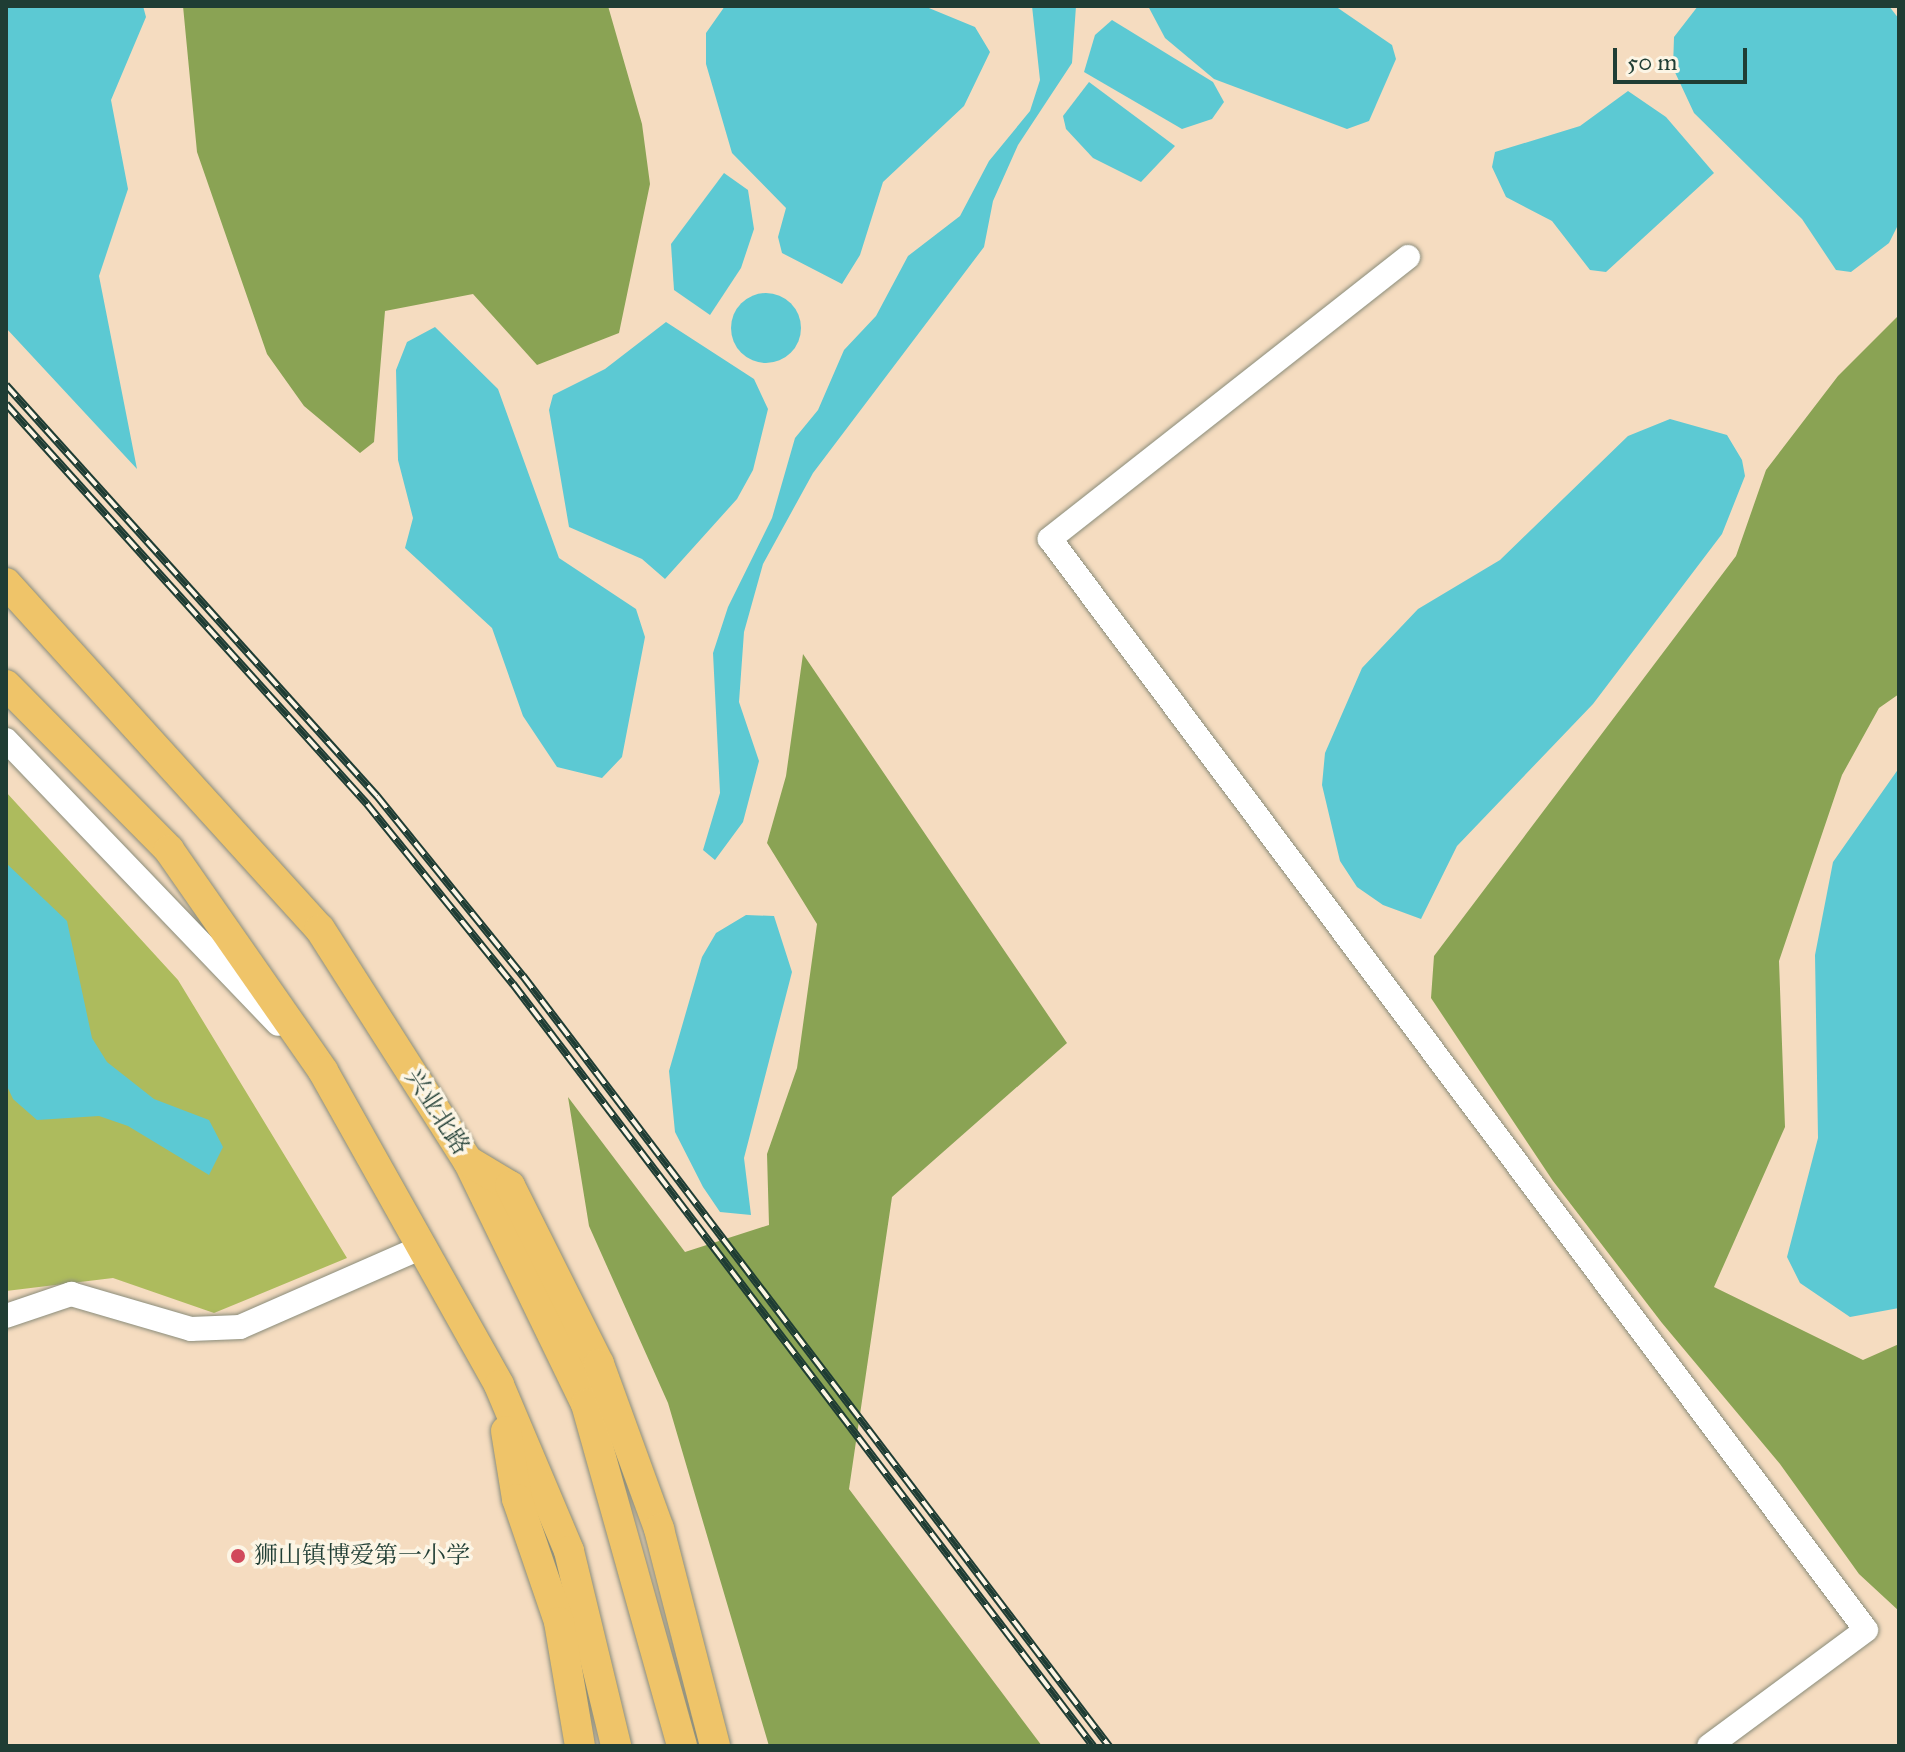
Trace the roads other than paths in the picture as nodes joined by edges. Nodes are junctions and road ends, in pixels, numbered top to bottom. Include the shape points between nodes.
1 (1408, 257) dead end
2 (6, 583) edge
3 (6, 685) edge
4 (6, 740) edge
5 (323, 1071) junction
6 (468, 1161) junction
7 (422, 1247) junction
8 (6, 1316) edge
9 (499, 1385) junction
10 (580, 1746) edge
11 (616, 1746) edge
12 (682, 1746) edge
13 (715, 1746) edge
14 (1709, 1746) edge

1 - 14 street via 1050,539 1866,1630
2 - 6 main road, 兴业北路 via 320,929
3 - 5 main road via 169,850
4 - 5 street
5 - 7 main road
6 - 12 main road, 兴业北路 via 586,1404
6 - 13 main road via 510,1186 599,1364 659,1529
7 - 8 street via 240,1327 191,1329 71,1294
7 - 9 main road
9 - 10 main road via 517,1499 559,1622
9 - 11 main road via 569,1551

